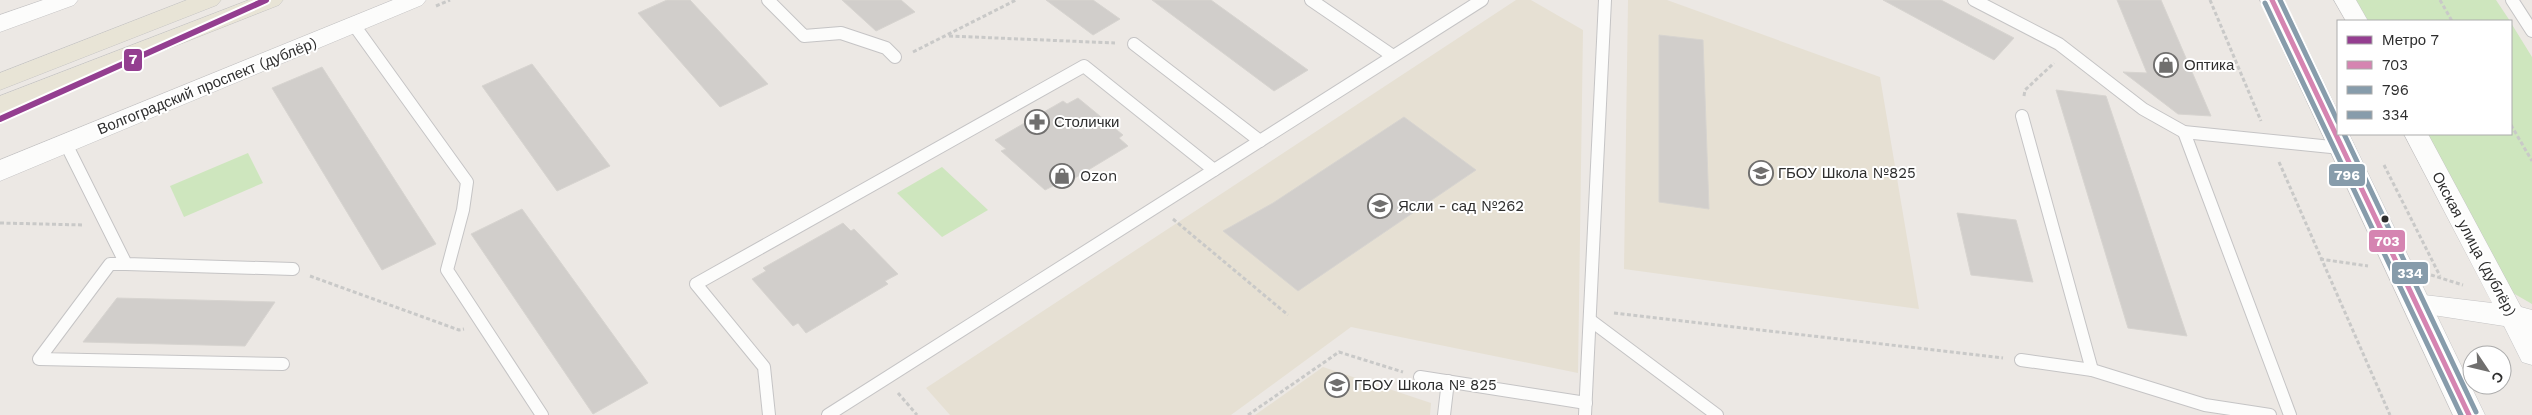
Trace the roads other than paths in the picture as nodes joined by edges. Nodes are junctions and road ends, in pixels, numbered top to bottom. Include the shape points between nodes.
1 (66, 0) edge
2 (209, 0) edge
3 (271, 0) edge
4 (414, 0) edge
5 (768, 0) edge
6 (1311, 0) edge
7 (1482, 0) edge
8 (1605, 0) edge
9 (1974, 0) edge
10 (2272, 0) edge
11 (2345, 0) edge
12 (2512, 0) edge
13 (2355, 20) edge
14 (0, 24) edge
15 (354, 25) junction
16 (2532, 32) edge
17 (1134, 44) road end
18 (1393, 56) junction
19 (895, 57) road end
20 (48, 63) junction
21 (0, 73) edge
22 (0, 82) edge
23 (0, 106) edge
24 (2022, 116) road end
25 (2184, 132) junction
26 (2417, 135) edge
27 (1260, 141) junction
28 (66, 144) junction
29 (2341, 148) junction
30 (1214, 170) junction
31 (0, 171) edge
32 (126, 264) junction
33 (293, 270) road end
34 (2416, 304) junction
35 (1590, 315) junction
36 (2522, 318) edge
37 (2532, 354) edge
38 (2021, 360) road end
39 (283, 364) dead end
40 (2092, 370) junction
41 (1420, 377) road end
42 (1448, 381) junction
43 (1586, 409) edge
44 (542, 415) edge
45 (769, 415) edge
46 (828, 415) edge
47 (1444, 415) edge
48 (1717, 415) edge
49 (2270, 415) edge
50 (2290, 415) edge
51 (2469, 415) edge

1 - 14 main road
2 - 20 main road
3 - 23 main road
4 - 15 main road, Волгоградский проспект (дублёр)
5 - 19 lane via 804,36 841,33 886,48
6 - 18 lane
7 - 18 lane
8 - 35 lane
9 - 25 lane via 2067,51 2143,109
10 - 29 main road
11 - 13 street
12 - 16 lane
15 - 28 main road, Волгоградский проспект (дублёр)
15 - 44 lane via 467,182 447,270
17 - 27 lane
18 - 27 lane
20 - 21 main road
20 - 22 main road
24 - 40 lane
25 - 29 lane
25 - 50 lane
26 - 36 street, Окская улица (дублёр)
27 - 30 lane
28 - 31 main road, Волгоградский проспект (дублёр)
28 - 32 lane
29 - 34 main road
30 - 45 lane via 1084,66 696,284 764,366
30 - 46 lane
32 - 33 lane
32 - 39 lane via 110,264 39,358
34 - 36 street
34 - 51 main road
35 - 43 lane
35 - 48 lane
36 - 37 street, Окская улица (дублёр)
38 - 40 lane
40 - 49 lane via 2206,405
41 - 42 lane
42 - 43 lane
42 - 47 lane

